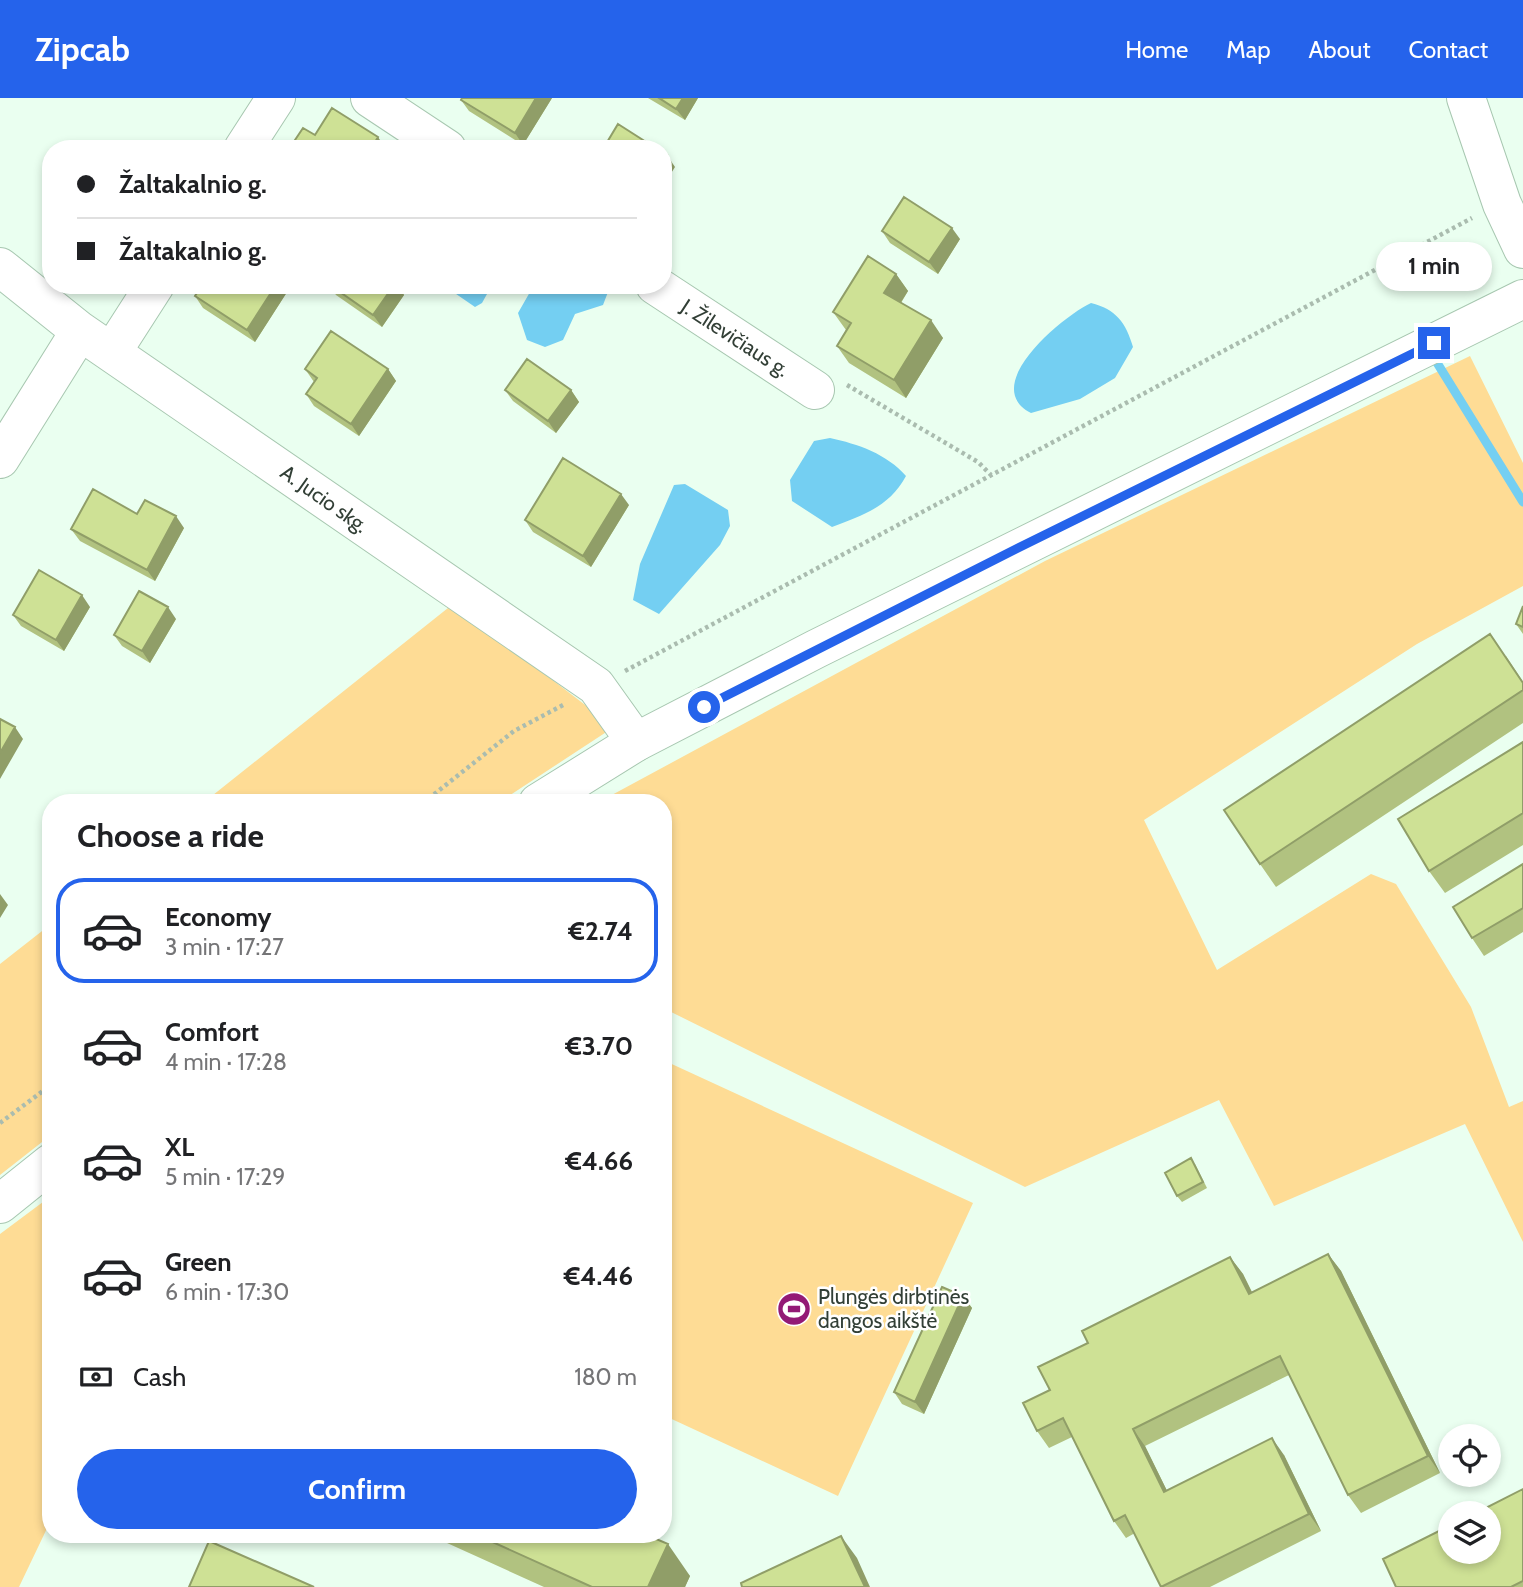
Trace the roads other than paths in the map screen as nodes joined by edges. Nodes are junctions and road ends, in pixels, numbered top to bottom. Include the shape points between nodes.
1 (276, 98) edge
2 (370, 98) edge
3 (1466, 98) edge
4 (249, 140) edge
5 (433, 140) edge
6 (1523, 248) edge
7 (0, 267) edge
8 (149, 294) edge
9 (671, 294) edge
10 (1523, 299) edge
11 (80, 331) junction
12 (112, 352) junction
13 (828, 385) road end
14 (0, 459) edge
15 (636, 742) junction
16 (552, 794) edge
17 (42, 1170) edge
18 (0, 1204) edge

1 - 4 street
2 - 5 street
3 - 6 street via 1502,204
7 - 11 street, A. Jucio skg.
8 - 12 street
9 - 13 street, J. Žilevičiaus g.
10 - 15 street via 1008,552
11 - 12 street, A. Jucio skg.
11 - 14 street
12 - 15 street, A. Jucio skg. via 596,687
15 - 16 street
17 - 18 street

